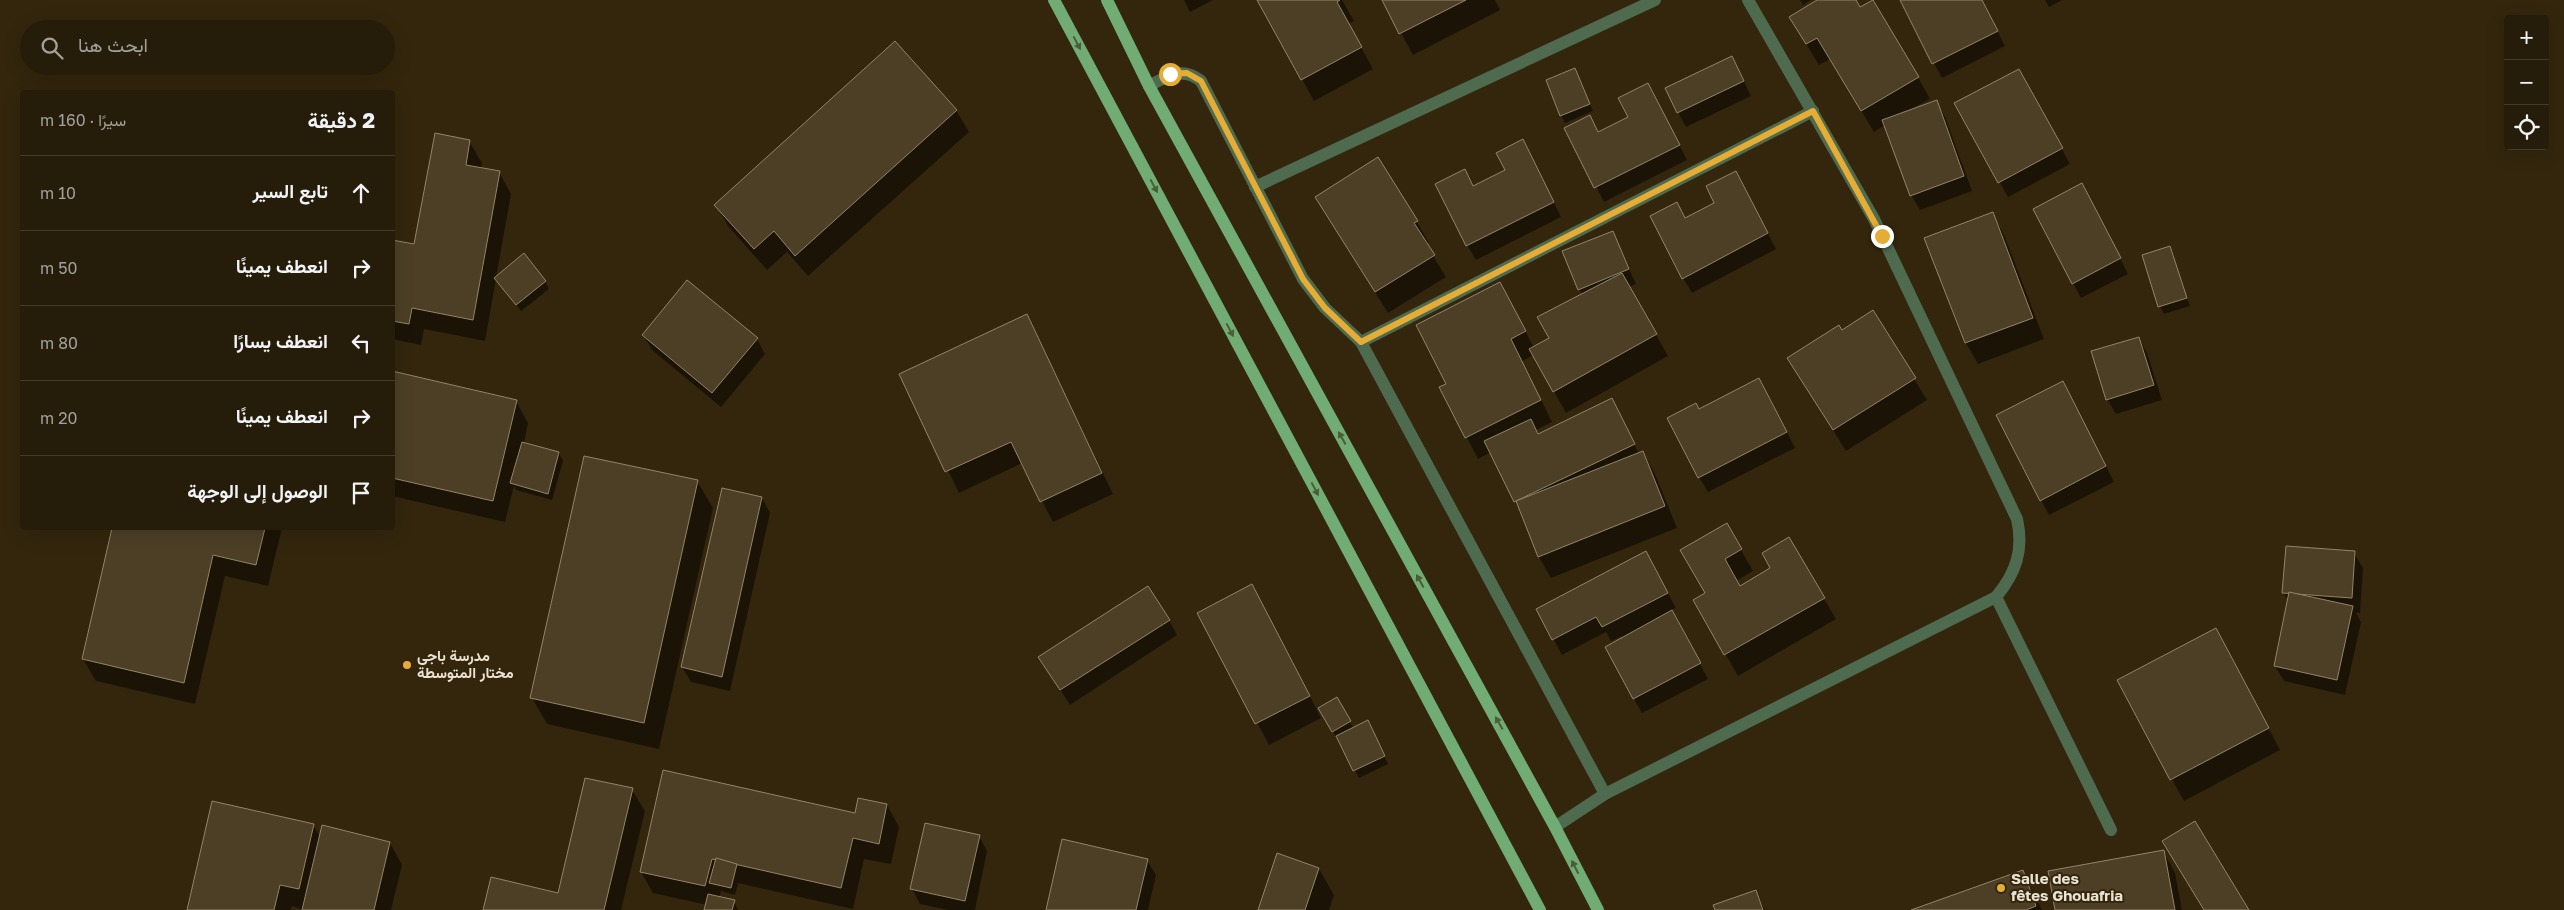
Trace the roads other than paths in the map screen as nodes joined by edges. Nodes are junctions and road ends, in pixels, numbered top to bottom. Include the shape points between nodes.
1 (1054, 0) edge
2 (1108, 0) edge
3 (1655, 0) edge
4 (1748, 0) edge
5 (1149, 86) junction
6 (1813, 111) junction
7 (1255, 187) junction
8 (1361, 342) junction
9 (1996, 597) junction
10 (1605, 794) junction
11 (1555, 827) junction
12 (2112, 830) dead end
13 (1540, 910) edge
14 (1598, 910) edge

1 -> 13 main road
2 - 5 main road
3 - 7 street
4 - 6 street
5 - 7 street via 1178,72 1201,81
11 -> 5 main road
6 - 8 street
6 - 9 street via 1874,219 2017,520 2020,533 2018,561 2013,574
7 - 8 street via 1313,294
8 - 10 street
9 - 10 street
9 - 12 street
10 - 11 street
14 -> 11 main road

